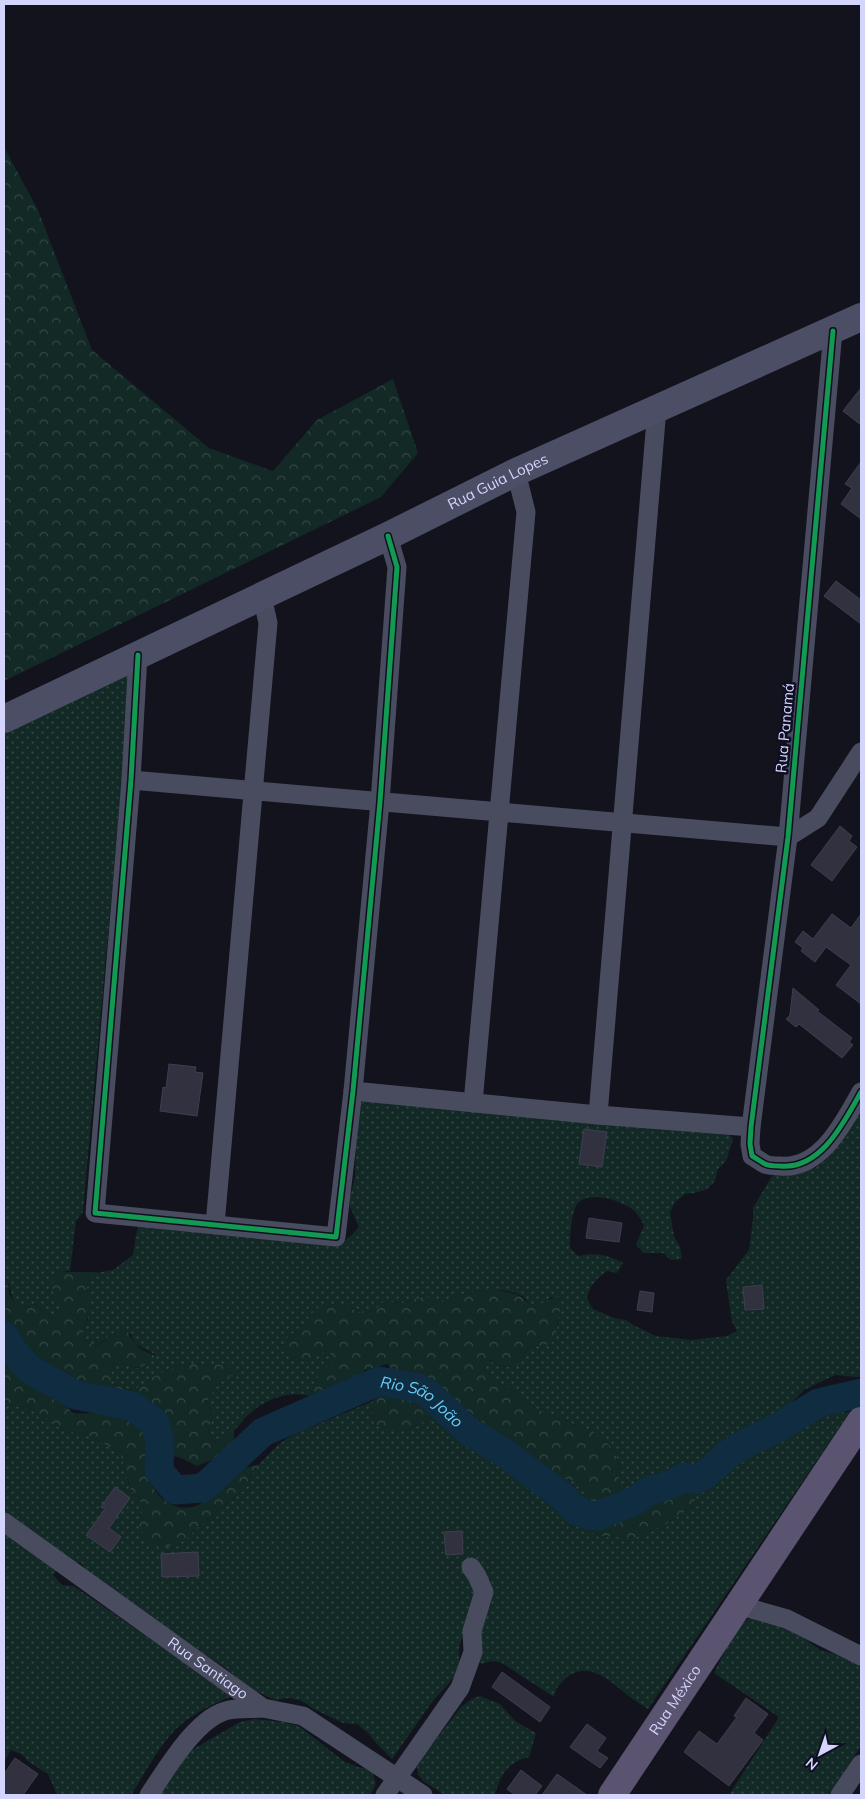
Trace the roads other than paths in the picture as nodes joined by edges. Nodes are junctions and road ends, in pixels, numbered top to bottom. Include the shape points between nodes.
1 (851, 326) edge
2 (657, 408) junction
3 (516, 472) junction
4 (388, 536) junction
5 (262, 596) junction
6 (138, 655) junction
7 (4, 719) edge
8 (858, 764) edge
9 (131, 780) junction
10 (253, 791) junction
11 (380, 802) junction
12 (499, 812) junction
13 (623, 823) junction
14 (788, 837) junction
15 (353, 1091) junction
16 (861, 1092) edge
17 (473, 1102) junction
18 (598, 1115) junction
19 (751, 1127) junction
20 (215, 1225) junction
21 (861, 1422) edge
22 (4, 1522) edge
23 (471, 1567) dead end
24 (738, 1605) junction
25 (861, 1656) edge
26 (263, 1708) junction
27 (861, 1764) edge
28 (396, 1778) junction
29 (149, 1795) edge
30 (385, 1795) edge
31 (423, 1795) edge
32 (612, 1795) edge
33 (840, 1795) edge

1 - 2 street, Rua Guia Lopes
1 - 14 street, Rua Panamá
2 - 3 street, Rua Guia Lopes
2 - 13 street
3 - 4 street, Rua Guia Lopes
3 - 12 street via 526,512
4 - 5 street, Rua Guia Lopes
4 - 11 street via 397,567
5 - 6 street, Rua Guia Lopes
5 - 10 street via 268,623
6 - 7 street, Rua Guia Lopes
6 - 9 street
8 - 14 street via 818,818
9 - 10 street
9 - 20 street via 95,1213
10 - 11 street
10 - 20 street
11 - 12 street
11 - 15 street
12 - 13 street
12 - 17 street
13 - 14 street
13 - 18 street
14 - 19 street, Rua Panamá
15 - 17 street
15 - 20 street via 336,1237
16 - 19 street, Rua Panamá via 842,1126 815,1156 801,1165 766,1165 752,1156
17 - 18 street
18 - 19 street
21 - 24 main road, Rua México
22 - 26 street, Rua Santiago
23 - 28 street via 484,1592 472,1631 473,1652 460,1688
24 - 25 street via 787,1619
24 - 32 main road, Rua México
26 - 28 street, Rua Santiago via 303,1716
26 - 29 street via 227,1710 202,1724
27 - 33 street
28 - 30 street
28 - 31 street, Rua Santiago

